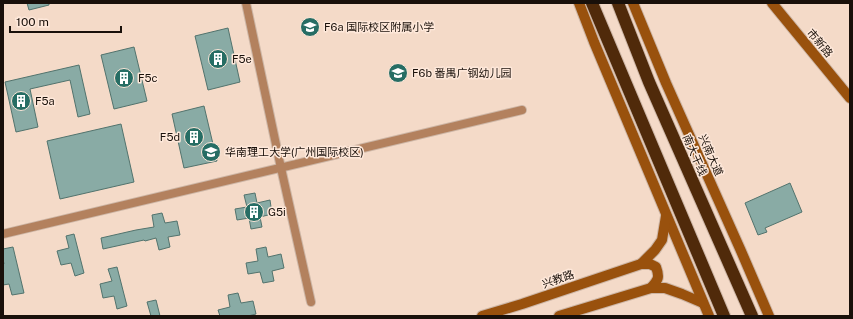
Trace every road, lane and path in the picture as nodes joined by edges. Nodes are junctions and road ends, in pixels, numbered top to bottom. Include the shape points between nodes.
1 (246, 3) edge
2 (579, 3) edge
3 (592, 3) edge
4 (618, 3) edge
5 (633, 3) edge
6 (772, 3) edge
7 (850, 98) edge
8 (522, 110) dead end
9 (281, 168) junction
10 (666, 216) junction
11 (3, 234) edge
12 (641, 264) junction
13 (651, 288) junction
14 (311, 302) dead end
15 (703, 303) junction
16 (482, 316) edge
17 (559, 316) edge
18 (709, 316) edge
19 (724, 316) edge
20 (752, 316) edge
21 (769, 316) edge

1 - 9 street
2 - 10 main road
3 - 19 highway
4 - 20 highway, 南大干线 via 649,82
5 - 21 main road, 兴南大道
6 - 7 main road, 市新路
8 - 9 street
9 - 11 street
9 - 14 street
10 - 12 main road via 662,240
10 - 15 main road
12 - 13 main road via 656,267 659,274
12 - 16 main road, 兴教路
13 - 15 main road via 665,288
13 - 17 main road
15 - 18 main road

